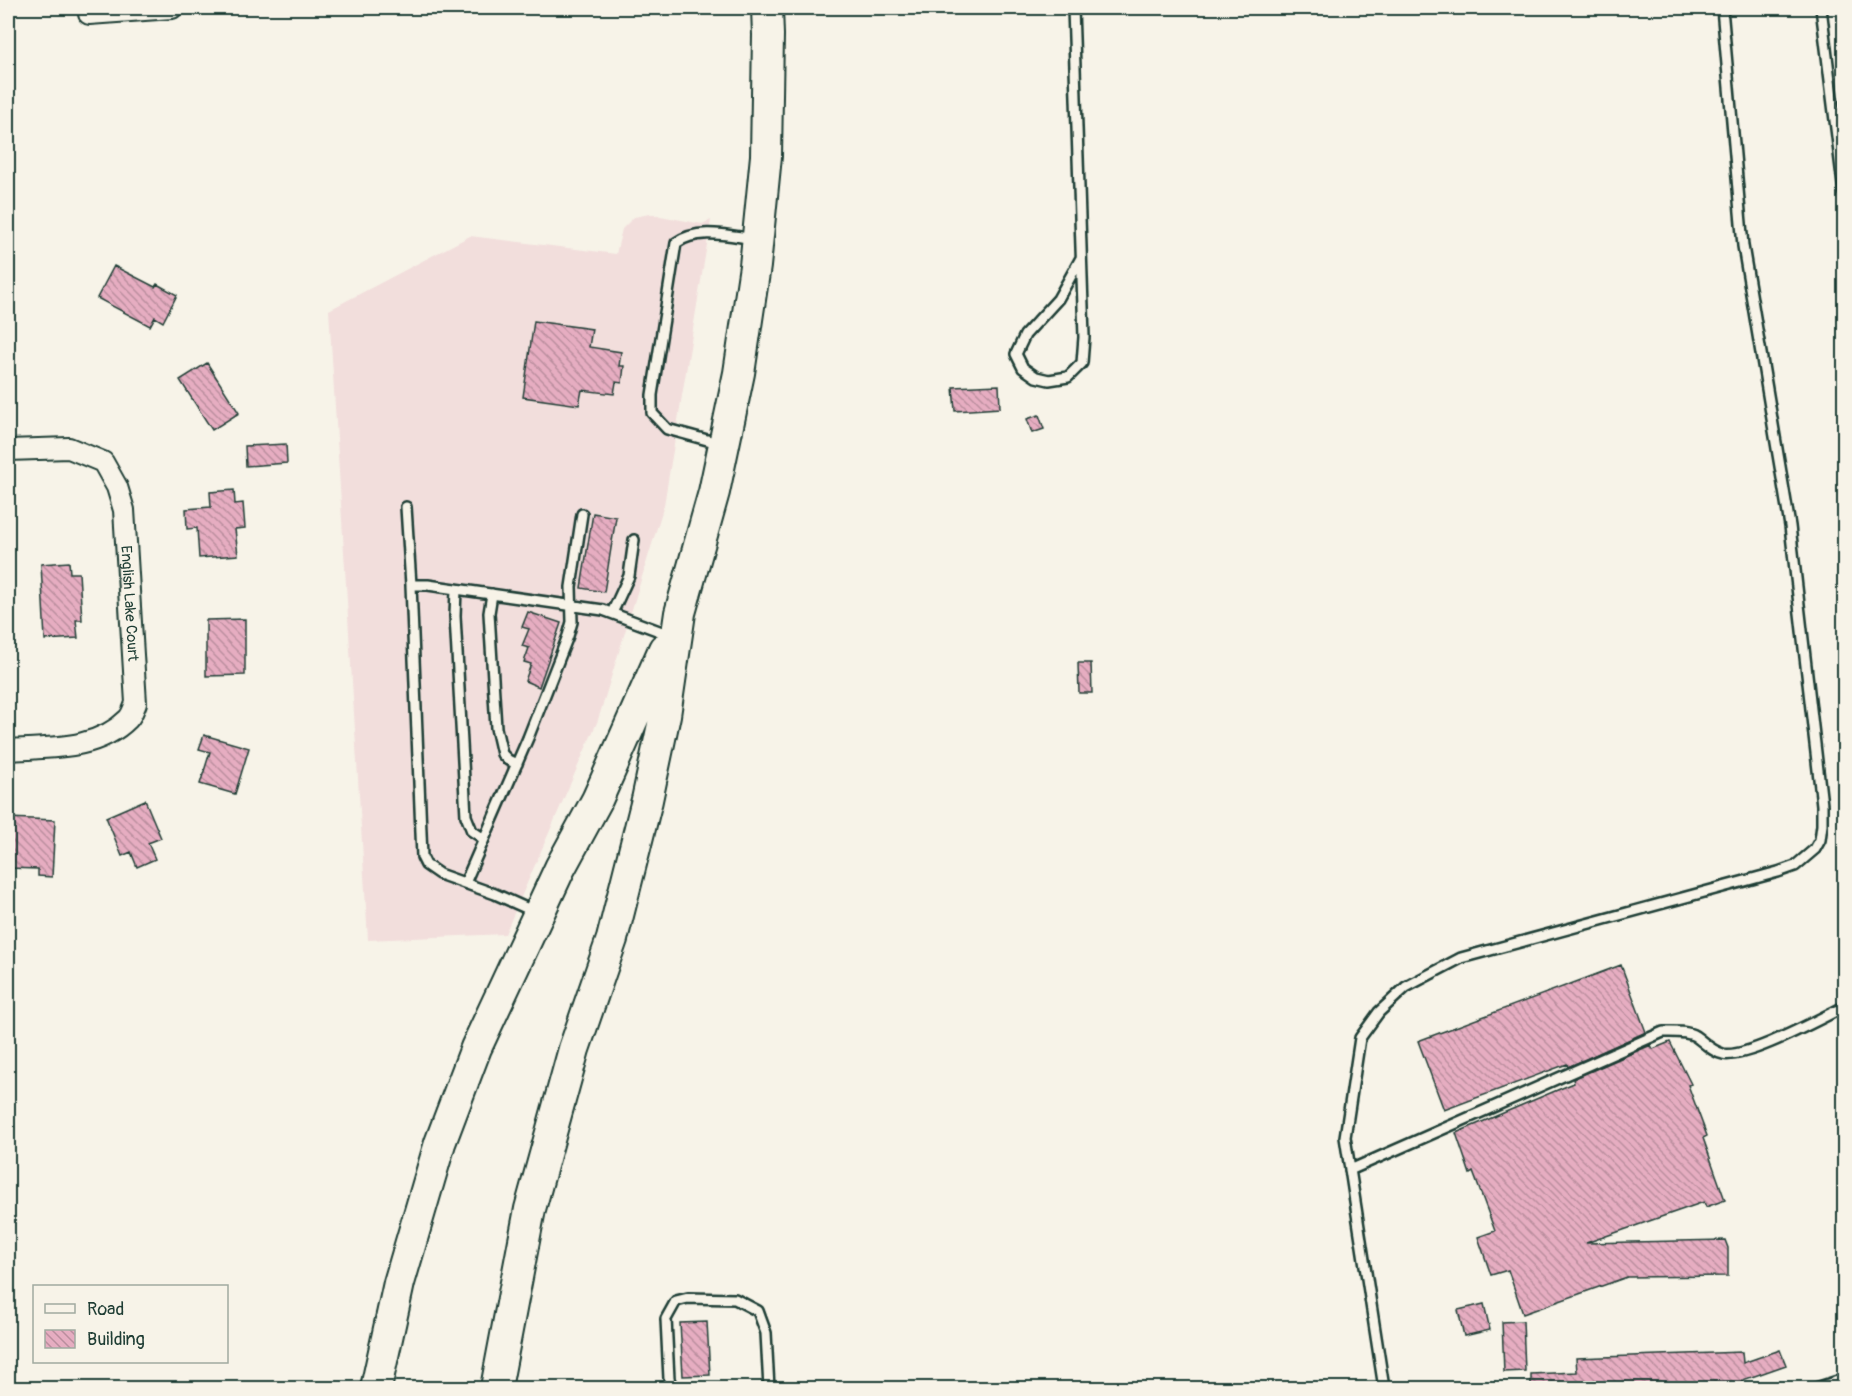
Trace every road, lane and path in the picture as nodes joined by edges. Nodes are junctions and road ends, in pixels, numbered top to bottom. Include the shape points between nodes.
1 (172, 8) edge
2 (767, 8) edge
3 (1073, 8) edge
4 (1722, 8) edge
5 (1821, 8) edge
6 (142, 9) edge
7 (89, 14) dead end
8 (1845, 193) edge
9 (758, 240) junction
10 (1081, 258) junction
11 (724, 444) junction
12 (8, 450) edge
13 (406, 507) dead end
14 (582, 514) dead end
15 (634, 540) dead end
16 (411, 585) junction
17 (456, 589) junction
18 (492, 594) junction
19 (571, 605) junction
20 (612, 613) junction
21 (675, 624) junction
22 (8, 750) edge
23 (517, 764) junction
24 (484, 839) junction
25 (465, 883) junction
26 (538, 914) junction
27 (1845, 1007) edge
28 (1350, 1170) junction
29 (1845, 1379) edge
30 (376, 1389) edge
31 (496, 1389) edge
32 (673, 1389) edge
33 (769, 1389) edge
34 (1384, 1389) edge
35 (1816, 1389) edge

1 - 6 street
2 - 9 main road via 766,156
3 - 10 lane
4 - 28 lane via 1743,246 1790,526 1812,708 1822,805 1820,840 1795,866 1461,958 1406,987 1379,1012 1360,1038 1345,1137
5 - 8 lane
6 - 7 street
9 - 11 main road via 739,373
9 - 11 lane via 696,234 676,243 652,413 667,429
10 - 10 lane via 1082,363 1068,376 1049,380 1036,377 1023,368 1016,354 1025,335 1058,299
11 - 21 main road
12 - 22 street, English Lake Court via 69,448 103,462 117,487 124,510 136,703 129,718 106,736 79,745
13 - 16 lane
14 - 19 lane
15 - 20 lane via 629,576
16 - 17 lane
16 - 25 lane via 422,857 439,874
17 - 18 lane
17 - 24 lane via 466,816 472,831
18 - 19 lane
18 - 23 lane via 489,613 496,728 502,754
19 - 20 lane
19 - 23 lane via 568,636
20 - 21 lane
21 - 26 main road via 597,800
21 - 31 main road via 665,715 646,800 612,939 574,1049 538,1178
23 - 24 lane
24 - 25 lane
25 - 26 lane
26 - 30 main road via 476,1048 440,1143 399,1283
27 - 28 lane via 1733,1055 1708,1047 1694,1035 1663,1032
28 - 34 lane
29 - 35 lane
32 - 33 lane via 666,1319 676,1301 688,1298 735,1299 758,1311 766,1334

